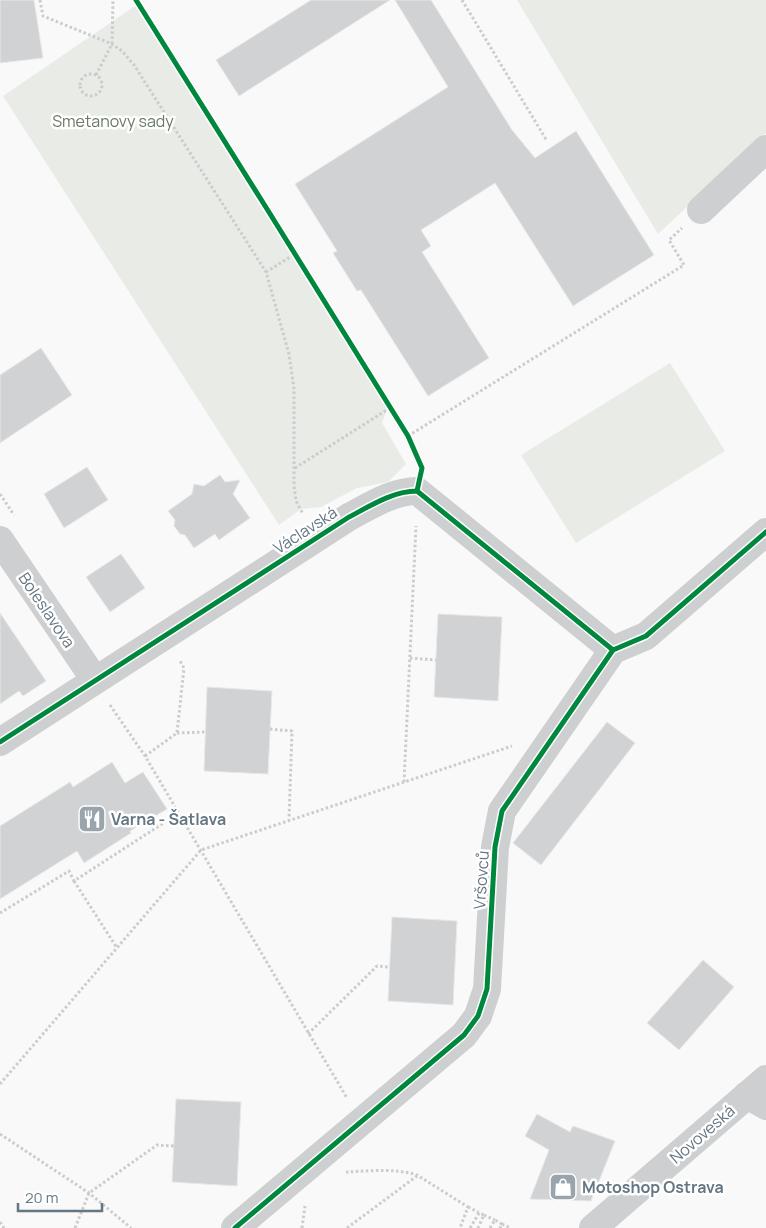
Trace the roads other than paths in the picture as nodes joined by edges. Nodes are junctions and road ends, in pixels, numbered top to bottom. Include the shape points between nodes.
1 (766, 149) edge
2 (701, 210) road end
3 (766, 532) edge
4 (0, 540) edge
5 (613, 650) junction
6 (95, 680) junction
7 (0, 742) edge
8 (760, 1093) edge
9 (235, 1228) edge
10 (593, 1228) edge

1 - 2 street
3 - 5 street via 646,636
4 - 6 street, Boleslavova
5 - 6 street, Václavská via 417,491 405,491 349,516
5 - 9 street, Vršovců via 502,810 495,847 487,989 478,1016 464,1035
6 - 7 street, Václavská
8 - 10 street, Novoveská

